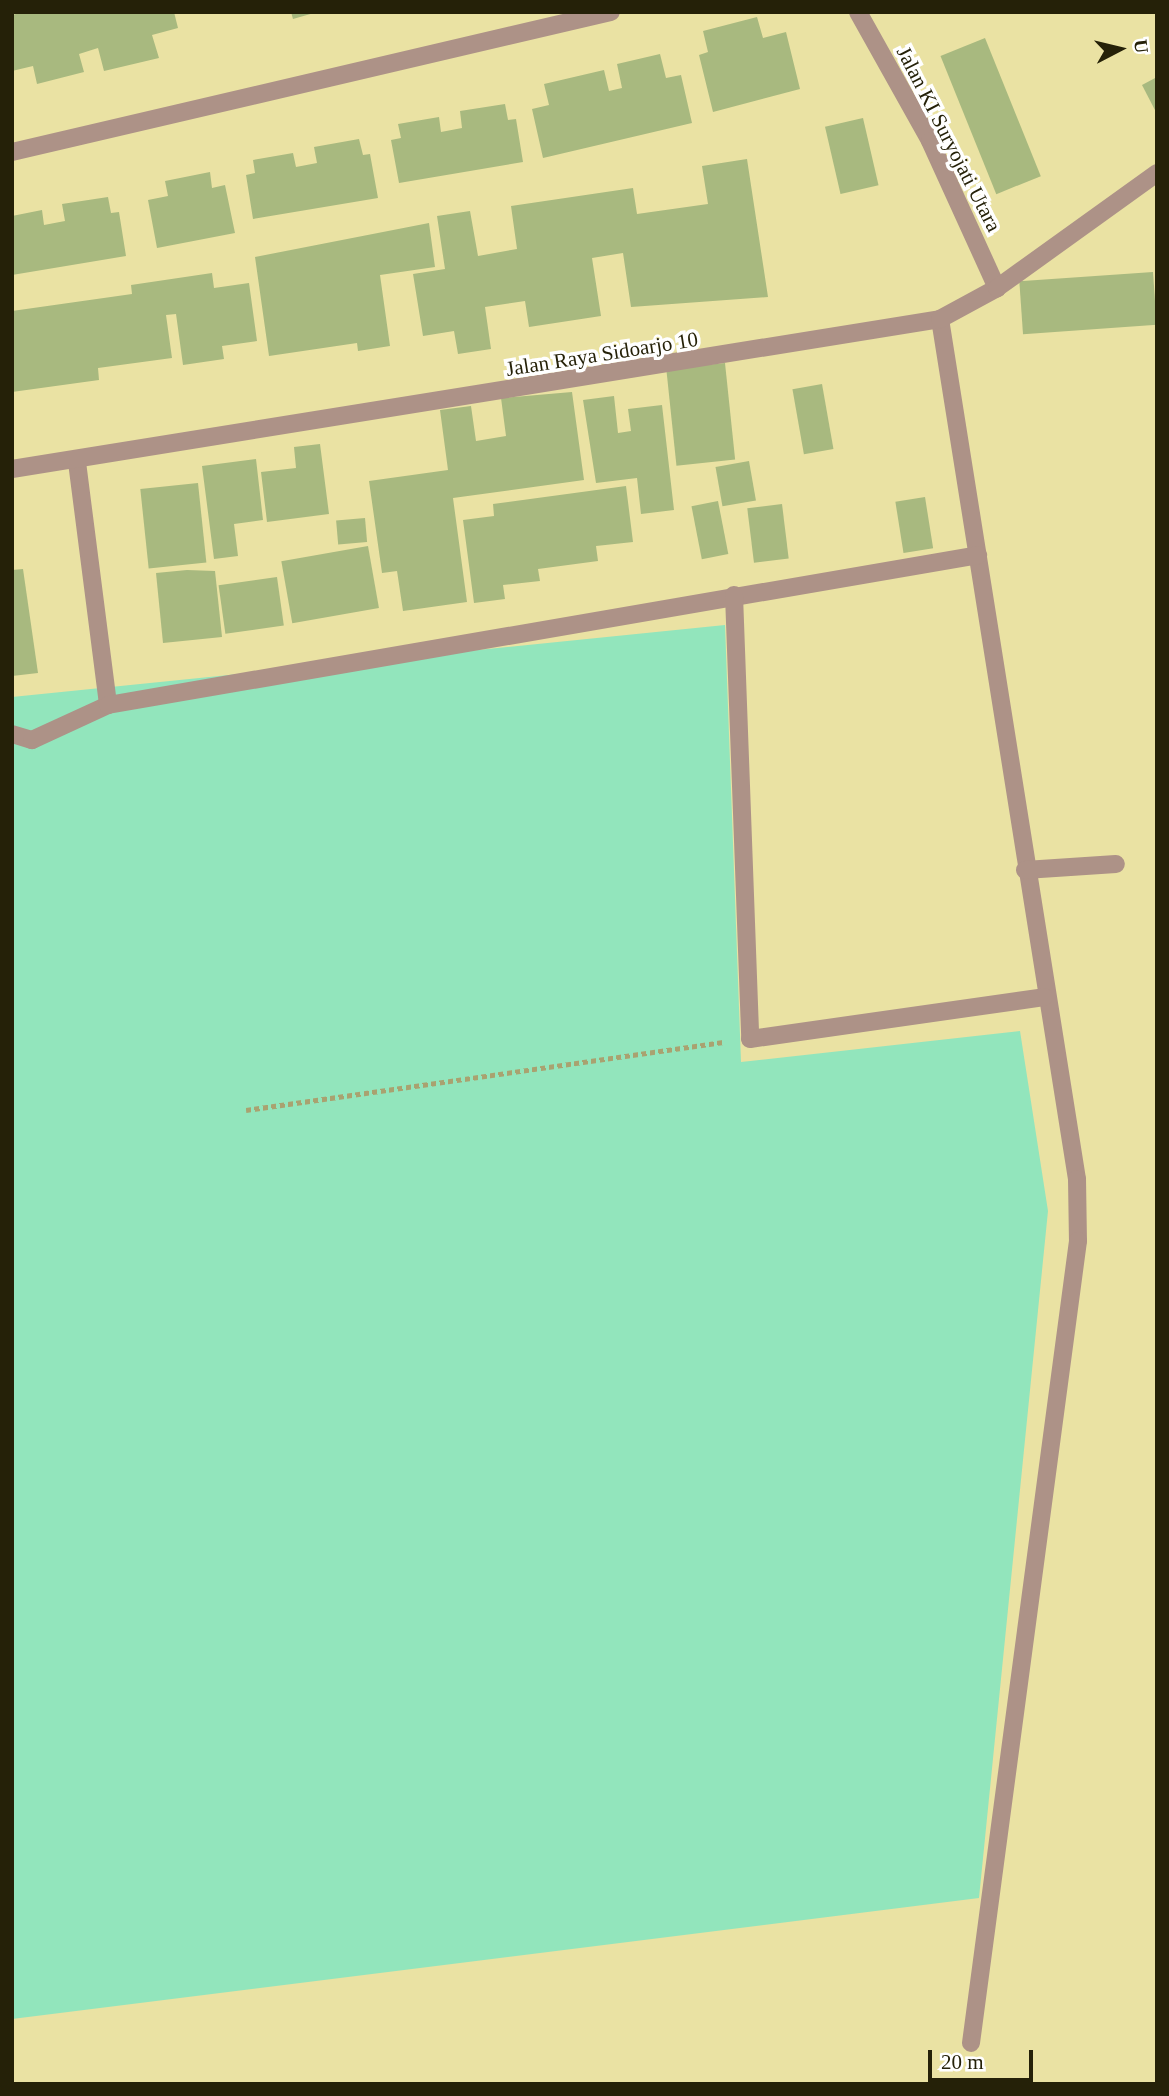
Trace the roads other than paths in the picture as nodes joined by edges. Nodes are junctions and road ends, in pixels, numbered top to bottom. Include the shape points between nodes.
1 (611, 12) edge
2 (858, 12) edge
3 (12, 152) edge
4 (1157, 173) edge
5 (997, 288) junction
6 (940, 319) junction
7 (77, 463) junction
8 (12, 469) edge
9 (978, 555) junction
10 (734, 595) junction
11 (108, 705) junction
12 (12, 734) edge
13 (1116, 864) dead end
14 (1025, 870) junction
15 (1044, 998) junction
16 (971, 2043) dead end

1 - 3 street
2 - 5 street, Jalan KI Suryojati Utara via 930,141
4 - 5 street, Jalan Raya Sidoarjo 10
5 - 6 street, Jalan Raya Sidoarjo 10
6 - 7 street, Jalan Raya Sidoarjo 10
6 - 9 street
7 - 8 street, Jalan Raya Sidoarjo 10
7 - 11 street
9 - 10 street
9 - 14 street
10 - 11 street
10 - 15 street via 750,1039
11 - 12 street via 33,740
13 - 14 street
14 - 15 street
15 - 16 street via 1077,1179 1078,1241

